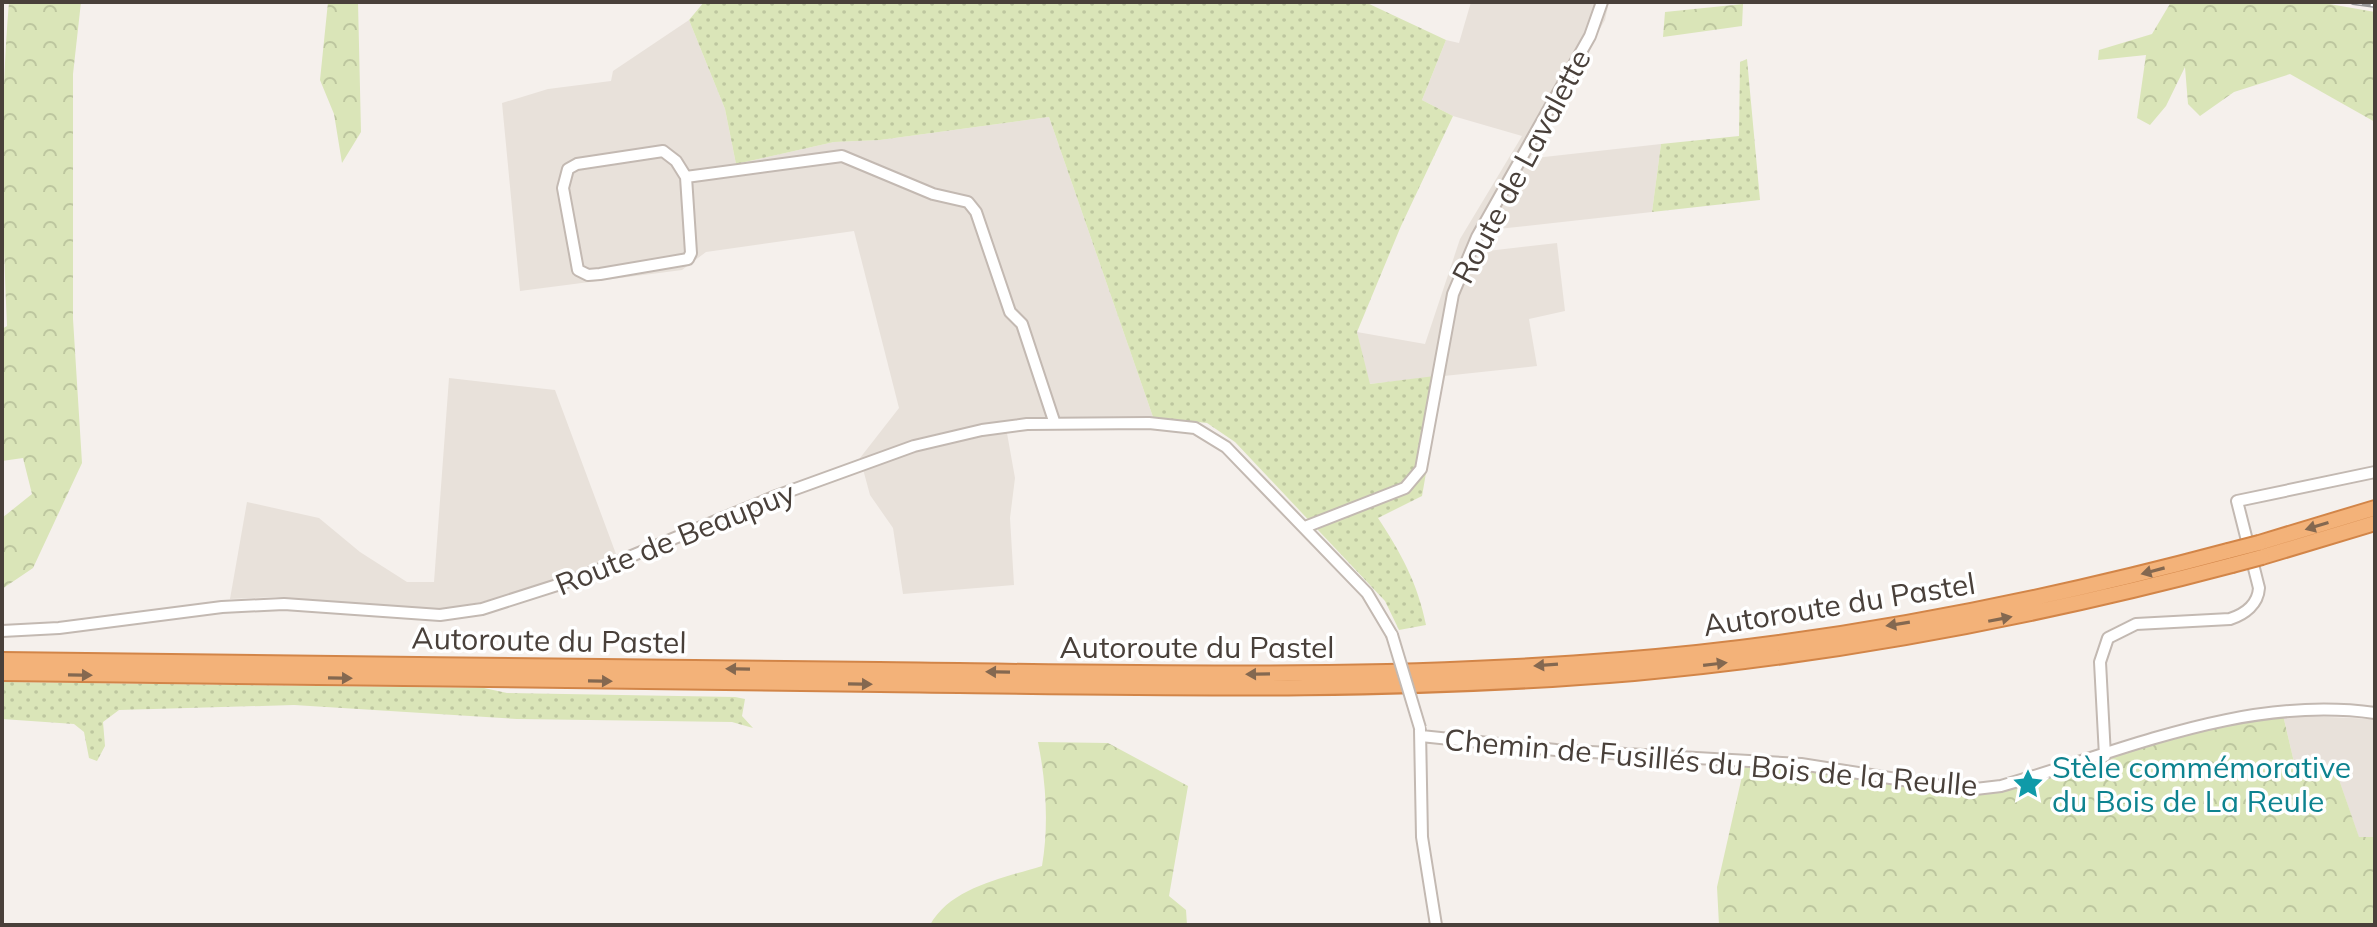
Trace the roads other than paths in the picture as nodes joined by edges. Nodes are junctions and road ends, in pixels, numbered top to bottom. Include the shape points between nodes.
1 (1602, 2) edge
2 (686, 177) junction
3 (1055, 424) junction
4 (2375, 472) edge
5 (2375, 508) edge
6 (1335, 514) junction
7 (2375, 523) edge
8 (1305, 527) junction
9 (1315, 537) junction
10 (2260, 550) junction
11 (2230, 558) junction
12 (2, 631) edge
13 (2, 660) edge
14 (2, 673) edge
15 (2375, 713) edge
16 (1420, 732) junction
17 (2105, 756) junction
18 (1436, 925) edge

1 - 6 street, Route de Lavalette via 1590,36 1483,226 1453,294 1421,469 1405,488
2 - 2 street via 663,151 604,158 568,169 563,188 578,270 600,274 688,259
2 - 3 street via 842,156 933,194 968,202 1010,312 1022,324
3 - 8 street, Route de Beaupuy via 1195,428 1226,447
3 - 12 street, Route de Beaupuy via 982,430 914,446 576,579 482,609 440,615 253,605
4 - 17 street via 2237,501 2257,598 2230,619 2136,624 2108,638 2100,662
5 -> 10 highway, Autoroute du Pastel
6 - 8 street, Route de Lavalette
6 - 9 street, Route de Lavalette
7 - 10 highway, Autoroute du Pastel
8 - 9 street
9 - 16 street, bridge via 1367,593 1392,635
10 - 11 highway, Autoroute du Pastel, bridge
11 -> 13 highway, Autoroute du Pastel via 1853,631 1655,657 1493,668 1159,674
14 -> 11 highway, Autoroute du Pastel via 1235,688 1490,683 1665,670 1862,644 2070,605
15 - 17 street, Chemin de Fusillés du Bois de la Reulle via 2269,711 2218,720
16 - 17 street, Chemin de Fusillés du Bois de la Reulle via 1556,750 1801,764 1967,790 2001,786
16 - 18 street via 1422,837

